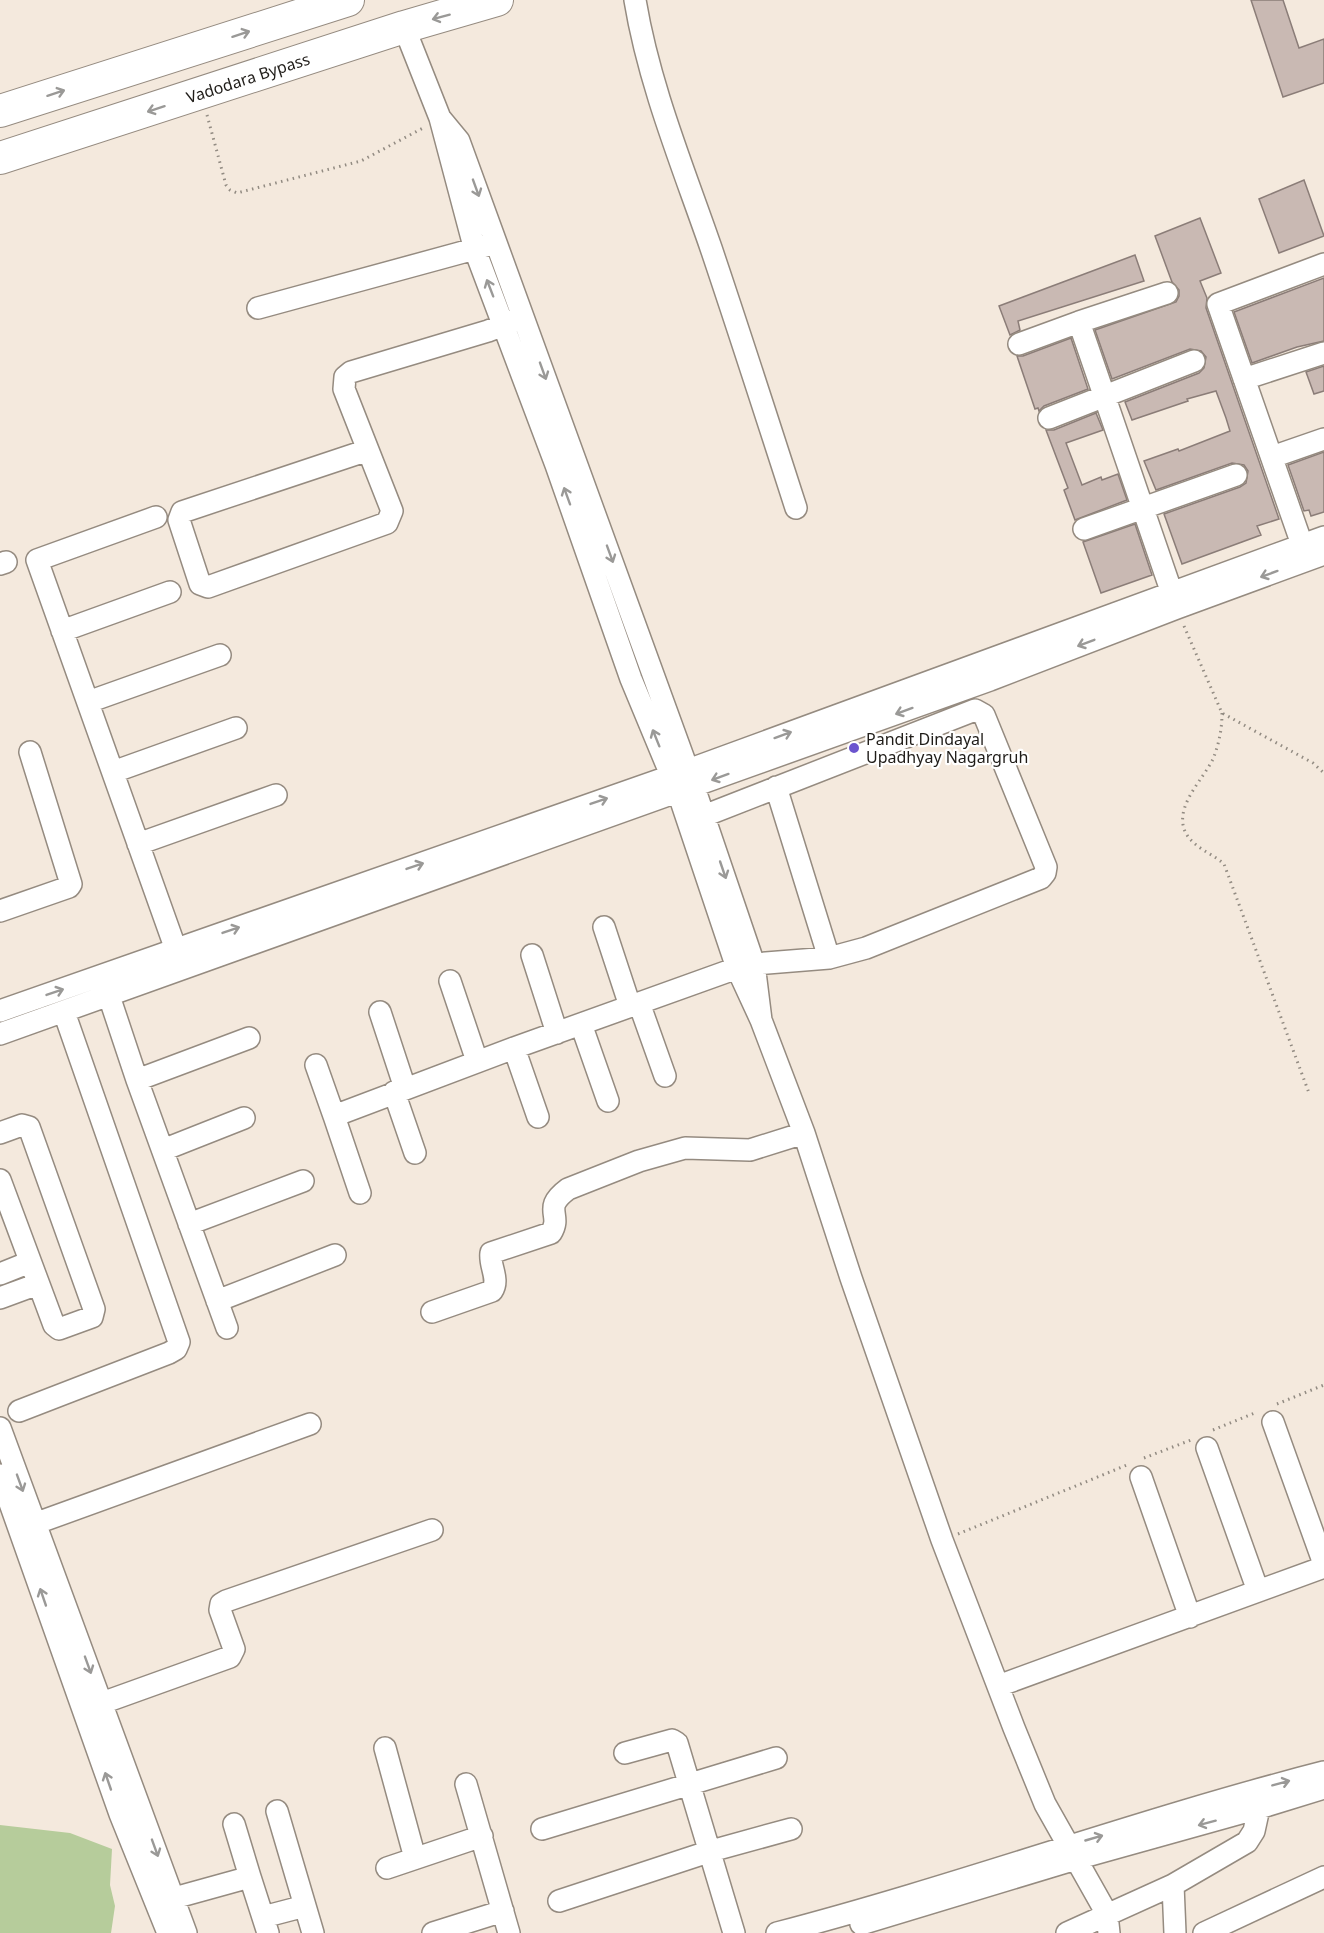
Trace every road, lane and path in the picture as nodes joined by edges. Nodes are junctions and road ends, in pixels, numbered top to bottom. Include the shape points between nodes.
1 (348, 0) edge
2 (497, 0) edge
3 (637, 11) edge
4 (404, 27) junction
5 (202, 94) junction
6 (0, 111) edge
7 (440, 118) junction
8 (0, 158) edge
9 (496, 242) junction
10 (475, 250) junction
11 (1324, 264) edge
12 (1167, 293) dead end
13 (258, 308) dead end
14 (514, 321) junction
15 (1079, 322) junction
16 (1019, 344) dead end
17 (1324, 353) edge
18 (1194, 361) dead end
19 (1244, 379) junction
20 (1105, 396) junction
21 (1049, 418) dead end
22 (1324, 439) edge
23 (368, 450) junction
24 (1272, 457) junction
25 (1236, 475) dead end
26 (1143, 507) junction
27 (796, 508) dead end
28 (156, 517) dead end
29 (1084, 529) dead end
30 (1324, 537) edge
31 (1311, 553) edge
32 (170, 592) dead end
33 (1174, 600) junction
34 (62, 631) junction
35 (220, 655) dead end
36 (88, 702) junction
37 (1222, 713) junction
38 (236, 728) dead end
39 (30, 752) dead end
40 (112, 772) junction
41 (1324, 773) edge
42 (683, 781) junction
43 (776, 787) junction
44 (276, 795) dead end
45 (696, 818) junction
46 (138, 844) junction
47 (1, 909) edge
48 (604, 927) dead end
49 (532, 955) dead end
50 (829, 958) junction
51 (180, 959) junction
52 (746, 966) junction
53 (450, 981) dead end
54 (109, 996) junction
55 (635, 1005) junction
56 (0, 1011) edge
57 (64, 1012) junction
58 (380, 1012) dead end
59 (581, 1024) junction
60 (557, 1033) junction
61 (0, 1035) edge
62 (249, 1038) dead end
63 (514, 1048) junction
64 (477, 1061) junction
65 (316, 1065) dead end
66 (665, 1076) dead end
67 (137, 1080) junction
68 (400, 1090) junction
69 (1309, 1093) dead end
70 (608, 1101) dead end
71 (334, 1116) junction
72 (538, 1117) dead end
73 (244, 1119) dead end
74 (0, 1133) edge
75 (804, 1133) junction
76 (163, 1150) junction
77 (415, 1153) dead end
78 (0, 1180) edge
79 (303, 1181) dead end
80 (360, 1193) dead end
81 (189, 1224) junction
82 (335, 1255) dead end
83 (30, 1262) junction
84 (0, 1274) edge
85 (38, 1284) junction
86 (0, 1298) edge
87 (217, 1301) junction
88 (432, 1312) dead end
89 (227, 1328) dead end
90 (19, 1411) dead end
91 (1273, 1422) dead end
92 (310, 1424) dead end
93 (0, 1428) edge
94 (1207, 1448) dead end
95 (1141, 1477) dead end
96 (1, 1481) edge
97 (28, 1527) junction
98 (432, 1530) dead end
99 (1324, 1565) edge
100 (1258, 1591) junction
101 (1190, 1617) junction
102 (998, 1686) junction
103 (102, 1703) junction
104 (385, 1748) dead end
105 (625, 1753) dead end
106 (776, 1758) dead end
107 (1324, 1772) edge
108 (466, 1784) dead end
109 (690, 1784) junction
110 (1324, 1788) edge
111 (1259, 1808) junction
112 (277, 1811) dead end
113 (234, 1824) dead end
114 (542, 1829) dead end
115 (791, 1829) dead end
116 (482, 1836) junction
117 (711, 1851) junction
118 (1072, 1852) junction
119 (415, 1858) junction
120 (387, 1868) dead end
121 (249, 1877) junction
122 (1324, 1877) edge
123 (1173, 1885) junction
124 (174, 1898) junction
125 (559, 1901) dead end
126 (305, 1906) junction
127 (503, 1911) junction
128 (1108, 1924) edge
129 (266, 1925) edge
130 (168, 1933) edge
131 (186, 1933) edge
132 (313, 1933) edge
133 (433, 1933) edge
134 (509, 1933) edge
135 (734, 1933) edge
136 (777, 1933) edge
137 (831, 1933) edge
138 (1067, 1933) edge
139 (1175, 1933) edge
140 (1204, 1933) edge

6 -> 1 highway
2 -> 4 highway, Vadodara Bypass
3 - 27 street via 665,118
4 - 5 highway, Vadodara Bypass
4 - 7 street
5 - 7 path via 226,185 237,193 361,161
5 -> 8 highway, Vadodara Bypass
7 -> 9 street via 459,141
7 - 10 street
9 - 10 street
9 - 14 street
10 - 13 street
14 -> 10 street
11 - 19 street via 1218,304
12 - 15 street
14 - 23 street via 345,377 344,389
14 - 42 street via 631,679
15 - 16 street
15 - 20 street
17 - 19 street
18 - 20 street
19 - 24 street
20 - 21 street
20 - 26 street
22 - 24 street
23 - 23 street via 392,511 387,523 208,587 200,584 179,520 182,512
24 - 31 street
25 - 26 street
26 - 29 street
26 - 33 street
28 - 34 street via 37,560
30 - 31 street
31 - 33 street
32 - 34 street
33 - 37 path
33 - 42 street via 990,680
34 - 36 street
35 - 36 street
36 - 40 street
37 - 41 path via 1313,763
37 - 69 path via 1212,761 1195,786 1183,825 1193,842 1219,860 1227,872
38 - 40 street
39 - 47 street via 71,884
40 - 46 street
42 - 45 street
42 - 51 street
43 - 45 street
43 - 50 street
43 - 50 street via 975,710 984,715 1046,867 1041,878 866,948
44 - 46 street
45 - 52 street
46 - 51 street
48 - 55 street
49 - 60 street
50 - 52 street
51 - 54 street
56 -> 51 street
52 - 55 street
52 - 75 street via 761,1020
53 - 64 street
54 - 57 street
54 - 67 street
55 - 59 street
55 - 66 street
57 - 61 street
57 - 90 street via 179,1342 169,1353
58 - 68 street
59 - 60 street
59 - 70 street
60 - 63 street
62 - 67 street
63 - 64 street
63 - 72 street
64 - 68 street
65 - 71 street
67 - 76 street
68 - 71 street
68 - 77 street
71 - 80 street
73 - 76 street
74 - 85 street via 22,1125 29,1127 94,1309 92,1317 55,1328
75 - 88 street via 750,1150 685,1148 568,1189 552,1206 551,1233 491,1253 496,1283 492,1291
75 - 102 street via 942,1540
76 - 81 street
78 - 83 street
79 - 81 street
81 - 87 street
82 - 87 street
83 - 84 street
83 - 85 street
85 - 86 street
87 - 89 street
91 - 99 street
92 - 97 street
93 -> 97 street
94 - 100 street
95 - 101 street
96 - 97 street
97 -> 103 street
130 -> 97 street via 120,1814
98 - 103 street via 226,1601 220,1610 233,1654
99 - 100 street
100 - 101 street
101 - 102 street
102 - 118 street via 1045,1803
103 -> 124 street
104 - 119 street
105 - 109 street via 675,1741
106 - 109 street
118 -> 107 street
108 - 116 street
109 - 114 street
109 - 117 street
110 - 111 street
111 -> 118 street
111 - 123 street via 1247,1842
112 - 126 street
113 - 121 street
115 - 117 street
116 - 119 street
116 - 127 street
117 - 125 street
117 - 135 street
118 - 128 street
118 - 136 street
118 - 137 street
119 - 120 street
121 - 124 street
121 - 129 street
122 - 140 street
123 - 128 street
123 - 139 street
124 - 131 street
126 - 129 street
126 - 132 street
127 - 133 street
127 - 134 street
128 - 138 street

